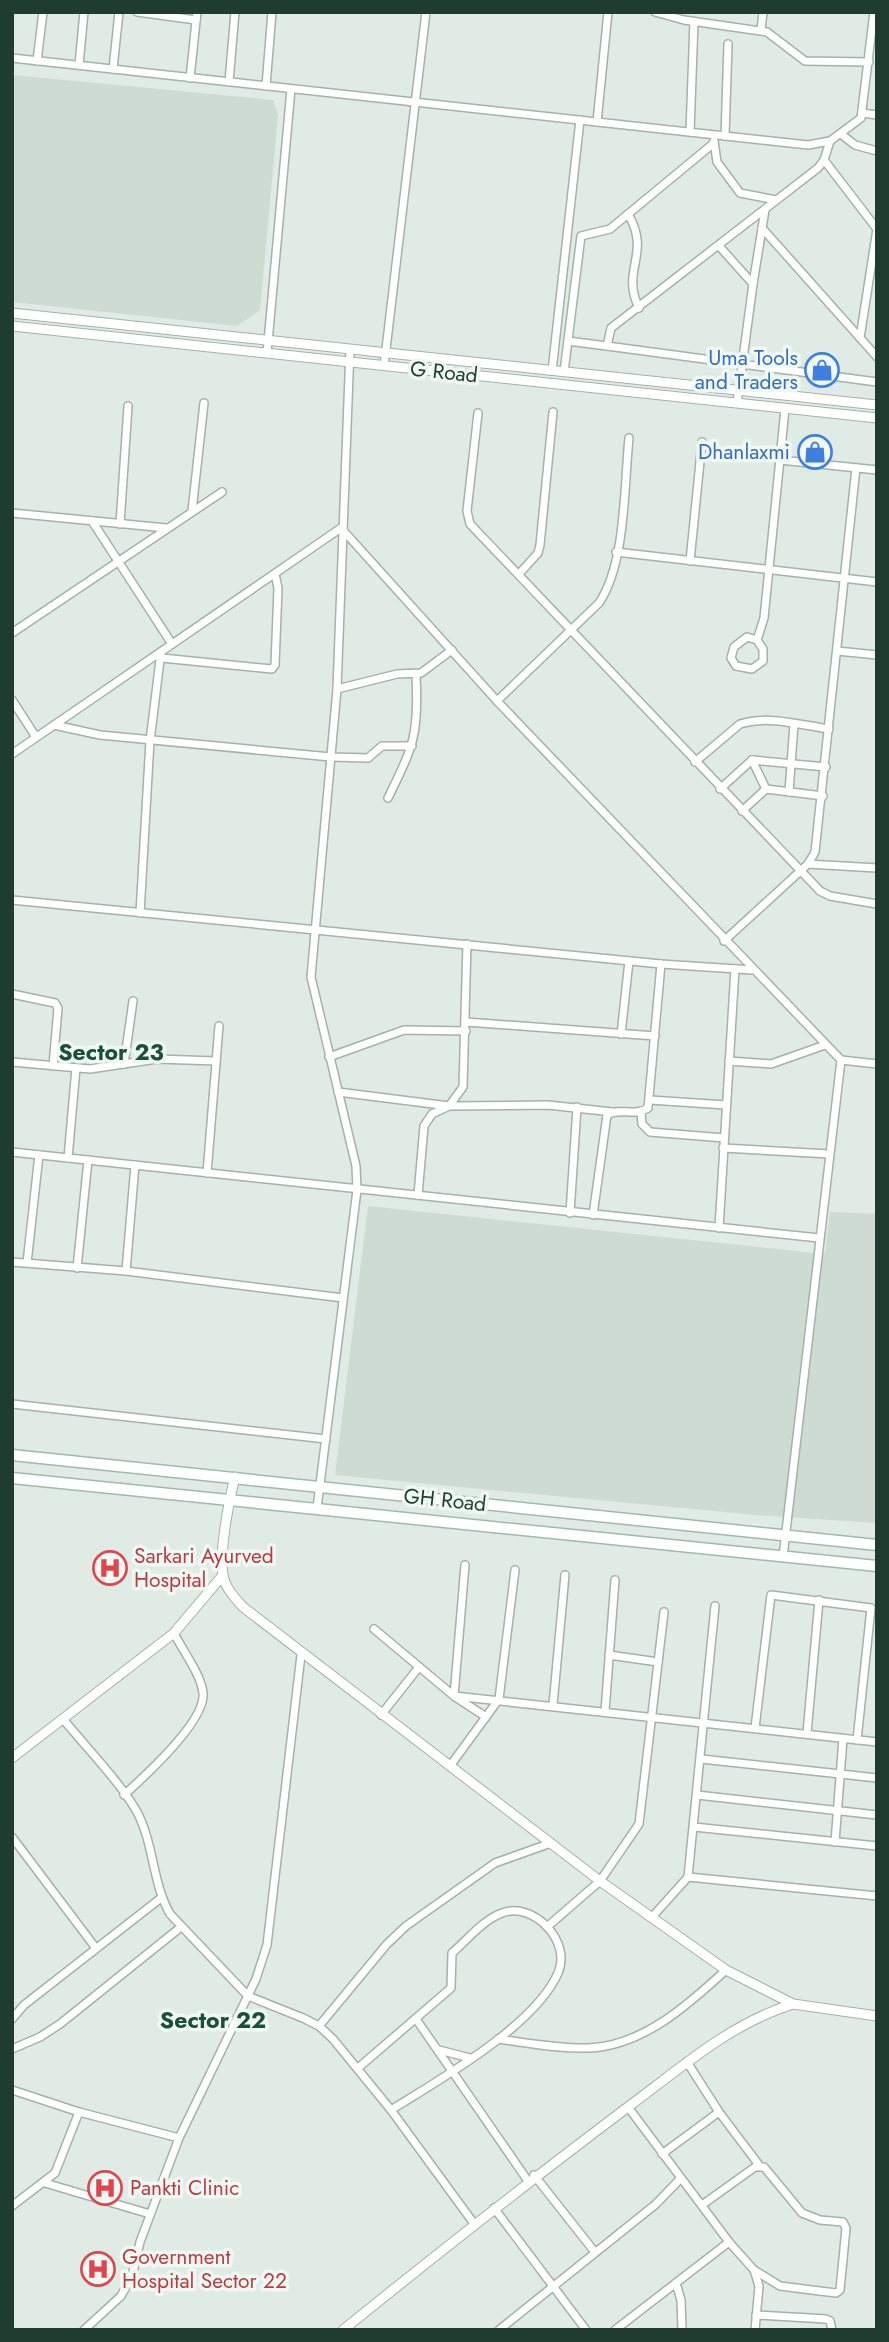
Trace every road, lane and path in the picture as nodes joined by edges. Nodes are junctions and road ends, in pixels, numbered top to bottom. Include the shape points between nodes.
1 (43, 12) edge
2 (84, 12) edge
3 (119, 12) edge
4 (137, 12) edge
5 (235, 12) edge
6 (272, 12) edge
7 (426, 12) edge
8 (608, 12) edge
9 (654, 12) edge
10 (763, 12) edge
11 (874, 12) edge
12 (159, 14) edge
13 (196, 16) edge
14 (694, 22) junction
15 (875, 22) edge
16 (761, 30) junction
17 (728, 44) dead end
18 (12, 58) edge
19 (37, 61) junction
20 (869, 62) junction
21 (79, 65) junction
22 (113, 69) junction
23 (190, 78) junction
24 (867, 80) junction
25 (877, 81) edge
26 (229, 82) junction
27 (266, 86) junction
28 (291, 89) junction
29 (416, 102) junction
30 (862, 113) junction
31 (877, 115) edge
32 (580, 120) junction
33 (597, 122) junction
34 (690, 132) junction
35 (841, 134) junction
36 (725, 136) junction
37 (714, 139) junction
38 (830, 141) junction
39 (877, 150) edge
40 (824, 160) junction
41 (776, 200) junction
42 (765, 209) junction
43 (628, 214) junction
44 (762, 228) junction
45 (719, 247) junction
46 (753, 284) junction
47 (639, 308) junction
48 (12, 313) edge
49 (12, 326) edge
50 (860, 338) junction
51 (268, 339) junction
52 (568, 341) junction
53 (607, 346) junction
54 (350, 349) junction
55 (267, 353) junction
56 (386, 353) junction
57 (877, 357) edge
58 (349, 362) junction
59 (743, 363) junction
60 (384, 366) junction
61 (552, 371) junction
62 (564, 372) junction
63 (877, 382) edge
64 (739, 389) junction
65 (204, 403) dead end
66 (737, 404) junction
67 (877, 405) edge
68 (128, 406) dead end
69 (785, 409) junction
70 (553, 412) dead end
71 (478, 413) dead end
72 (877, 418) edge
73 (629, 438) dead end
74 (702, 442) dead end
75 (780, 460) junction
76 (856, 468) junction
77 (877, 470) edge
78 (222, 492) dead end
79 (192, 511) junction
80 (12, 513) edge
81 (92, 521) junction
82 (120, 524) junction
83 (166, 528) junction
84 (341, 528) junction
85 (616, 552) junction
86 (116, 561) junction
87 (690, 561) junction
88 (767, 570) junction
89 (275, 574) junction
90 (519, 574) junction
91 (845, 579) junction
92 (877, 582) edge
93 (573, 629) junction
94 (12, 634) edge
95 (757, 640) junction
96 (172, 644) junction
97 (452, 650) junction
98 (837, 651) junction
99 (161, 655) junction
100 (877, 655) edge
101 (416, 675) junction
102 (337, 688) junction
103 (12, 700) edge
104 (497, 701) junction
105 (794, 724) junction
106 (54, 725) junction
107 (829, 729) junction
108 (36, 737) junction
109 (150, 741) junction
110 (412, 746) junction
111 (12, 754) edge
112 (331, 757) junction
113 (752, 760) junction
114 (695, 762) junction
115 (791, 762) junction
116 (825, 767) junction
117 (720, 789) junction
118 (766, 789) junction
119 (789, 792) junction
120 (822, 796) junction
121 (388, 798) dead end
122 (742, 811) junction
123 (805, 867) junction
124 (877, 868) edge
125 (12, 900) edge
126 (877, 904) edge
127 (140, 913) junction
128 (314, 930) junction
129 (724, 941) junction
130 (467, 944) junction
131 (629, 961) junction
132 (661, 964) junction
133 (735, 969) junction
134 (751, 970) junction
135 (12, 994) edge
136 (133, 1001) dead end
137 (219, 1026) dead end
138 (466, 1027) junction
139 (621, 1034) junction
140 (655, 1036) junction
141 (825, 1045) junction
142 (329, 1057) junction
143 (841, 1060) junction
144 (216, 1061) junction
145 (729, 1061) junction
146 (12, 1062) edge
147 (124, 1064) junction
148 (877, 1064) edge
149 (53, 1066) junction
150 (76, 1068) junction
151 (338, 1092) junction
152 (650, 1100) junction
153 (726, 1105) junction
154 (449, 1106) junction
155 (578, 1107) junction
156 (612, 1112) junction
157 (641, 1113) junction
158 (724, 1138) junction
159 (723, 1147) junction
160 (12, 1152) edge
161 (828, 1154) junction
162 (39, 1155) junction
163 (68, 1158) junction
164 (88, 1160) junction
165 (135, 1166) junction
166 (206, 1173) junction
167 (357, 1190) junction
168 (418, 1195) junction
169 (570, 1213) junction
170 (593, 1215) junction
171 (719, 1228) junction
172 (819, 1238) junction
173 (12, 1262) edge
174 (27, 1264) junction
175 (77, 1268) junction
176 (126, 1272) junction
177 (343, 1297) junction
178 (12, 1404) edge
179 (326, 1439) junction
180 (12, 1455) edge
181 (235, 1477) junction
182 (12, 1478) edge
183 (320, 1487) junction
184 (229, 1501) junction
185 (317, 1508) junction
186 (786, 1535) junction
187 (877, 1545) edge
188 (783, 1557) junction
189 (465, 1565) dead end
190 (877, 1566) edge
191 (515, 1570) dead end
192 (223, 1575) junction
193 (565, 1576) dead end
194 (615, 1580) dead end
195 (820, 1600) junction
196 (715, 1606) dead end
197 (664, 1612) dead end
198 (374, 1629) dead end
199 (174, 1633) junction
200 (302, 1655) junction
201 (609, 1655) junction
202 (658, 1662) junction
203 (419, 1667) junction
204 (454, 1696) junction
205 (499, 1699) junction
206 (553, 1705) junction
207 (605, 1711) junction
208 (381, 1715) junction
209 (653, 1716) junction
210 (486, 1717) junction
211 (63, 1719) junction
212 (703, 1722) junction
213 (755, 1728) junction
214 (807, 1733) junction
215 (843, 1738) junction
216 (857, 1740) junction
217 (877, 1742) edge
218 (13, 1756) edge
219 (701, 1759) junction
220 (450, 1766) junction
221 (840, 1774) junction
222 (877, 1778) edge
223 (124, 1795) junction
224 (696, 1795) junction
225 (838, 1810) junction
226 (877, 1815) edge
227 (694, 1827) junction
228 (12, 1837) edge
229 (835, 1842) junction
230 (551, 1843) junction
231 (877, 1846) edge
232 (688, 1877) junction
233 (600, 1881) junction
234 (877, 1896) edge
235 (161, 1898) junction
236 (653, 1916) junction
237 (181, 1927) junction
238 (547, 1927) junction
239 (95, 1947) junction
240 (726, 1969) junction
241 (248, 1996) junction
242 (793, 2004) junction
243 (877, 2016) edge
244 (12, 2019) edge
245 (416, 2019) junction
246 (320, 2026) junction
247 (498, 2039) junction
248 (12, 2049) edge
249 (438, 2050) junction
250 (470, 2058) junction
251 (687, 2062) junction
252 (358, 2068) junction
253 (452, 2073) junction
254 (12, 2090) edge
255 (628, 2107) junction
256 (391, 2110) junction
257 (79, 2112) junction
258 (719, 2112) junction
259 (179, 2138) junction
260 (662, 2154) junction
261 (759, 2165) junction
262 (531, 2178) junction
263 (681, 2179) junction
264 (45, 2183) junction
265 (702, 2205) junction
266 (12, 2206) edge
267 (494, 2208) junction
268 (150, 2214) junction
269 (475, 2225) junction
270 (729, 2242) junction
271 (594, 2251) junction
272 (754, 2270) junction
273 (676, 2283) junction
274 (554, 2288) junction
275 (756, 2315) junction
276 (84, 2330) edge
277 (343, 2330) edge
278 (499, 2330) edge
279 (586, 2330) edge
280 (615, 2330) edge
281 (682, 2330) edge
282 (755, 2330) edge
283 (832, 2330) edge

1 - 19 street
2 - 21 street
3 - 22 street
4 - 12 street
5 - 26 street
6 - 27 street
7 - 29 street
8 - 33 street
9 - 14 street
10 - 16 street
11 - 15 street
12 - 13 street
13 - 23 street
14 - 16 street
14 - 34 street
15 - 20 street
16 - 20 street via 805,61
17 - 36 street
18 - 19 street
19 - 21 street
20 - 24 street
21 - 22 street
22 - 23 street
23 - 26 street
24 - 25 street
24 - 30 street
26 - 27 street
27 - 28 street
28 - 29 street
28 - 51 street
29 - 32 street
29 - 56 street
30 - 31 street
30 - 35 street
32 - 33 street
32 - 61 street
33 - 34 street
34 - 37 street
35 - 38 street
35 - 39 street via 855,145
36 - 37 street
36 - 38 street via 808,145
37 - 41 street via 717,162 740,193
37 - 43 street
38 - 40 street
40 - 41 street
40 - 50 street via 877,229
41 - 42 street
42 - 44 street
42 - 45 street
43 - 47 street via 639,240 631,284
43 - 52 street via 605,232 584,233 579,239
44 - 46 street
44 - 50 street
45 - 46 street
45 - 47 street
46 - 59 street
47 - 53 street via 608,332
48 - 51 street, G Road
49 - 55 street, G Road
50 - 57 street
51 - 54 street, G Road
51 - 55 street
52 - 53 street
52 - 62 street
53 - 59 street
54 - 56 street, G Road
54 - 58 street
55 - 58 street, G Road
56 - 60 street
56 - 61 street, G Road
58 - 60 street, G Road
58 - 84 street
59 - 63 street
59 - 64 street
60 - 66 street, G Road
61 - 62 street, G Road
62 - 64 street, G Road
64 - 66 street
64 - 67 street, G Road
65 - 79 street
66 - 69 street, G Road
68 - 82 street
69 - 72 street, G Road
69 - 75 street
70 - 90 street via 540,545
71 - 90 street via 467,518
73 - 85 street
74 - 87 street
75 - 76 street
75 - 88 street
76 - 77 street
76 - 91 street
78 - 79 street
79 - 83 street
80 - 81 street
81 - 82 street
81 - 86 street
82 - 83 street
83 - 86 street
84 - 89 street
84 - 97 street
84 - 102 street via 344,568
85 - 87 street
85 - 93 street via 609,587
86 - 94 street
86 - 96 street
87 - 88 street
88 - 91 street
88 - 95 street via 764,618
89 - 96 street
89 - 99 street via 278,597 272,669
90 - 93 street
91 - 92 street
91 - 98 street
93 - 104 street
93 - 114 street
95 - 95 street via 747,637 739,641 732,659 736,666 752,669 763,661
96 - 99 street
97 - 101 street
97 - 104 street
98 - 100 street
98 - 107 street
99 - 106 street
99 - 109 street
101 - 102 street via 397,674
101 - 110 street via 418,716
102 - 112 street
103 - 108 street
104 - 129 street
105 - 107 street
105 - 114 street via 762,719 740,724
105 - 115 street
106 - 108 street
106 - 109 street
107 - 116 street
108 - 111 street
109 - 112 street
109 - 127 street
110 - 112 street via 382,746 368,758
110 - 121 street
112 - 128 street
113 - 115 street
113 - 117 street
113 - 118 street
114 - 117 street
115 - 116 street
115 - 119 street
116 - 120 street
117 - 122 street
118 - 119 street
118 - 122 street
119 - 120 street
120 - 123 street via 818,837
122 - 123 street
123 - 124 street
123 - 126 street via 820,891
123 - 129 street
125 - 127 street
127 - 128 street
128 - 130 street
128 - 142 street via 312,977
129 - 134 street
130 - 131 street
130 - 138 street
131 - 132 street
131 - 139 street
132 - 133 street
132 - 140 street
133 - 134 street
133 - 145 street
134 - 141 street
135 - 149 street via 55,1003 58,1008
136 - 147 street
137 - 144 street
138 - 139 street
138 - 142 street via 404,1030
138 - 154 street via 463,1087
139 - 140 street
140 - 152 street
141 - 143 street
141 - 145 street via 771,1064
142 - 151 street
143 - 148 street
143 - 161 street
144 - 147 street via 157,1059
144 - 166 street
145 - 153 street
146 - 149 street
147 - 150 street
149 - 150 street
150 - 163 street
151 - 154 street
151 - 167 street via 356,1166
152 - 153 street
152 - 157 street
153 - 158 street
154 - 155 street
154 - 168 street via 432,1114 424,1126
155 - 156 street
155 - 169 street
156 - 157 street
156 - 170 street via 604,1122
157 - 158 street via 642,1124 650,1132
158 - 159 street
159 - 161 street
159 - 171 street
160 - 162 street
161 - 172 street
162 - 163 street
162 - 174 street
163 - 164 street
164 - 165 street
164 - 175 street
165 - 166 street
165 - 176 street
166 - 167 street
167 - 168 street
167 - 177 street
168 - 169 street
169 - 170 street
170 - 171 street
171 - 172 street
172 - 186 street
173 - 174 street
174 - 175 street
175 - 176 street
176 - 177 street
177 - 179 street
178 - 179 street
179 - 183 street
180 - 181 main road, GH Road
181 - 183 main road, GH Road
181 - 184 street
182 - 184 main road, GH Road
183 - 185 street
183 - 186 main road, GH Road
184 - 185 main road, GH Road
184 - 192 street
185 - 188 main road, GH Road
186 - 187 main road, GH Road
186 - 188 street
188 - 190 main road, GH Road
189 - 204 street
191 - 205 street
192 - 199 street
192 - 200 street via 243,1608
193 - 206 street
194 - 201 street
195 - 213 street via 771,1595
195 - 214 street
195 - 216 street via 871,1608
196 - 212 street
197 - 202 street
198 - 203 street
199 - 211 street
199 - 223 street via 203,1690 200,1706 167,1756
200 - 208 street
200 - 241 street via 268,1945
201 - 202 street
201 - 207 street
202 - 209 street
203 - 204 street
203 - 208 street
204 - 205 street
204 - 210 street
205 - 206 street
205 - 210 street
206 - 207 street
207 - 209 street
208 - 220 street
209 - 212 street
209 - 233 street via 639,1824
210 - 220 street
211 - 218 street
211 - 223 street
212 - 213 street
212 - 219 street
213 - 214 street
214 - 215 street
215 - 216 street
215 - 221 street
216 - 217 street
219 - 221 street
219 - 224 street
220 - 230 street
221 - 222 street
221 - 225 street
223 - 235 street via 148,1838
224 - 225 street
224 - 227 street
225 - 226 street
225 - 229 street
227 - 229 street
227 - 232 street
228 - 239 street
229 - 231 street
230 - 233 street
230 - 246 street via 495,1863 406,1926
232 - 234 street
232 - 236 street
233 - 236 street
233 - 238 street
235 - 237 street
235 - 239 street
236 - 240 street
237 - 241 street
237 - 248 street via 60,2024
238 - 245 street via 515,1910 487,1922 452,1953 451,1988
238 - 247 street via 561,1945 558,1975
239 - 244 street
240 - 242 street
240 - 247 street via 674,2015 603,2047
241 - 246 street
241 - 259 street
242 - 243 street
242 - 251 street via 734,2028
245 - 249 street
245 - 252 street
246 - 252 street
247 - 250 street
249 - 250 street
249 - 253 street
250 - 253 street
251 - 255 street
251 - 258 street
252 - 256 street
253 - 256 street
253 - 262 street
254 - 257 street
255 - 260 street
255 - 262 street
256 - 269 street
257 - 259 street
257 - 264 street via 55,2173
258 - 260 street
258 - 261 street
259 - 268 street
260 - 263 street
261 - 265 street
261 - 272 street via 802,2213 843,2222 842,2286 836,2293 780,2286
262 - 267 street
262 - 271 street
263 - 265 street
263 - 271 street
264 - 266 street
264 - 268 street
265 - 270 street
267 - 269 street
267 - 274 street
268 - 276 street via 132,2276 121,2296
269 - 277 street
270 - 272 street
270 - 273 street
271 - 274 street
272 - 275 street via 759,2286
273 - 280 street
273 - 281 street
274 - 278 street
274 - 279 street
275 - 282 street
275 - 283 street via 826,2319

